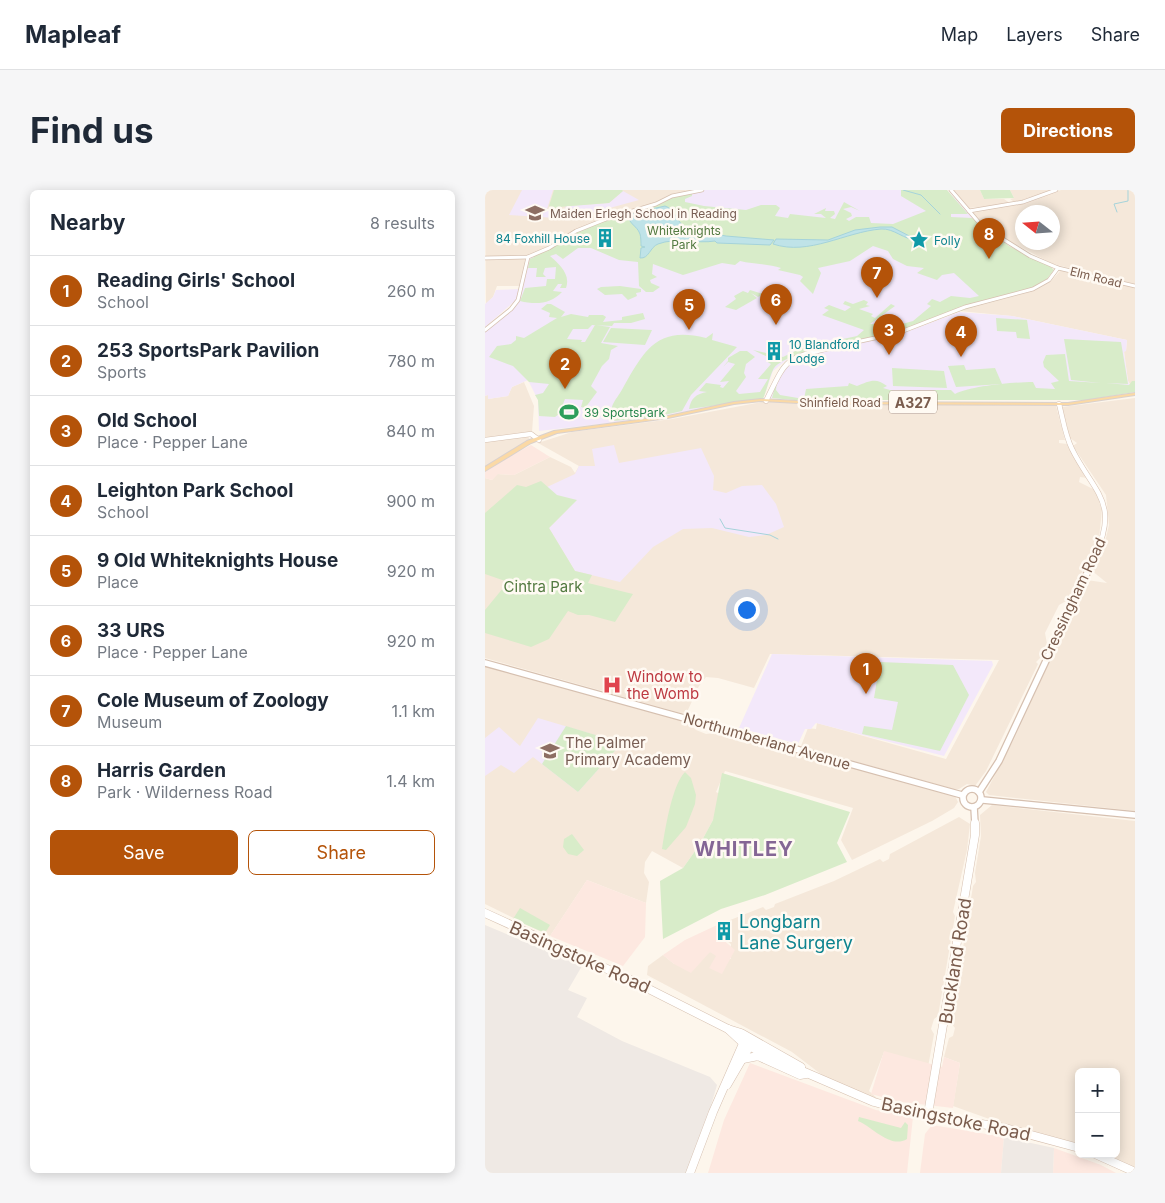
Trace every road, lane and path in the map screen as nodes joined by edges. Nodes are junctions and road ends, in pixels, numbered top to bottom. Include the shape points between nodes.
1 (702, 190) edge
2 (951, 190) edge
3 (1056, 190) edge
4 (969, 210) junction
5 (528, 257) junction
6 (485, 258) edge
7 (1058, 268) junction
8 (1135, 286) edge
9 (485, 330) edge
10 (1135, 394) edge
11 (767, 400) junction
12 (1059, 404) junction
13 (485, 440) edge
14 (538, 440) junction
15 (485, 469) edge
16 (485, 663) edge
17 (979, 792) junction
18 (963, 795) junction
19 (983, 800) junction
20 (974, 807) junction
21 (1135, 815) edge
22 (485, 913) edge
23 (749, 1041) junction
24 (743, 1059) junction
25 (808, 1074) junction
26 (725, 1087) junction
27 (928, 1114) junction
28 (1075, 1147) edge
29 (1104, 1158) edge
30 (1135, 1172) edge
31 (690, 1173) edge

1 - 5 street via 672,196 576,231
2 - 4 street, Elm Road
3 - 4 street via 1023,202
4 - 7 street, Elm Road via 982,226 1013,247
5 - 6 street
5 - 9 street via 518,300
7 - 8 street, Elm Road
7 - 11 street via 1049,280 1033,289 965,308 895,334 798,355 780,369
10 - 12 main road, Shinfield Road / A327
11 - 12 main road, Shinfield Road / A327
11 - 14 main road, Shinfield Road / A327 via 576,429
12 - 17 street, Cressingham Road via 1072,450 1103,496 1104,529 1101,543 999,761
13 - 14 street via 531,434
14 - 15 main road, A327
16 - 18 street, Northumberland Avenue
17 - 18 street via 969,790
17 - 19 street
18 - 20 street via 964,802
19 - 20 street
19 - 21 street
20 - 27 street, Buckland Road via 975,835
22 - 23 street, Basingstoke Road via 629,979
23 - 24 street
23 - 25 street, Basingstoke Road via 803,1068
23 - 26 street
24 - 25 street via 755,1056 800,1075
24 - 26 street
25 - 27 street, Basingstoke Road via 874,1102 906,1112
26 - 31 street
27 - 28 street, Basingstoke Road via 1035,1135
29 - 30 street

